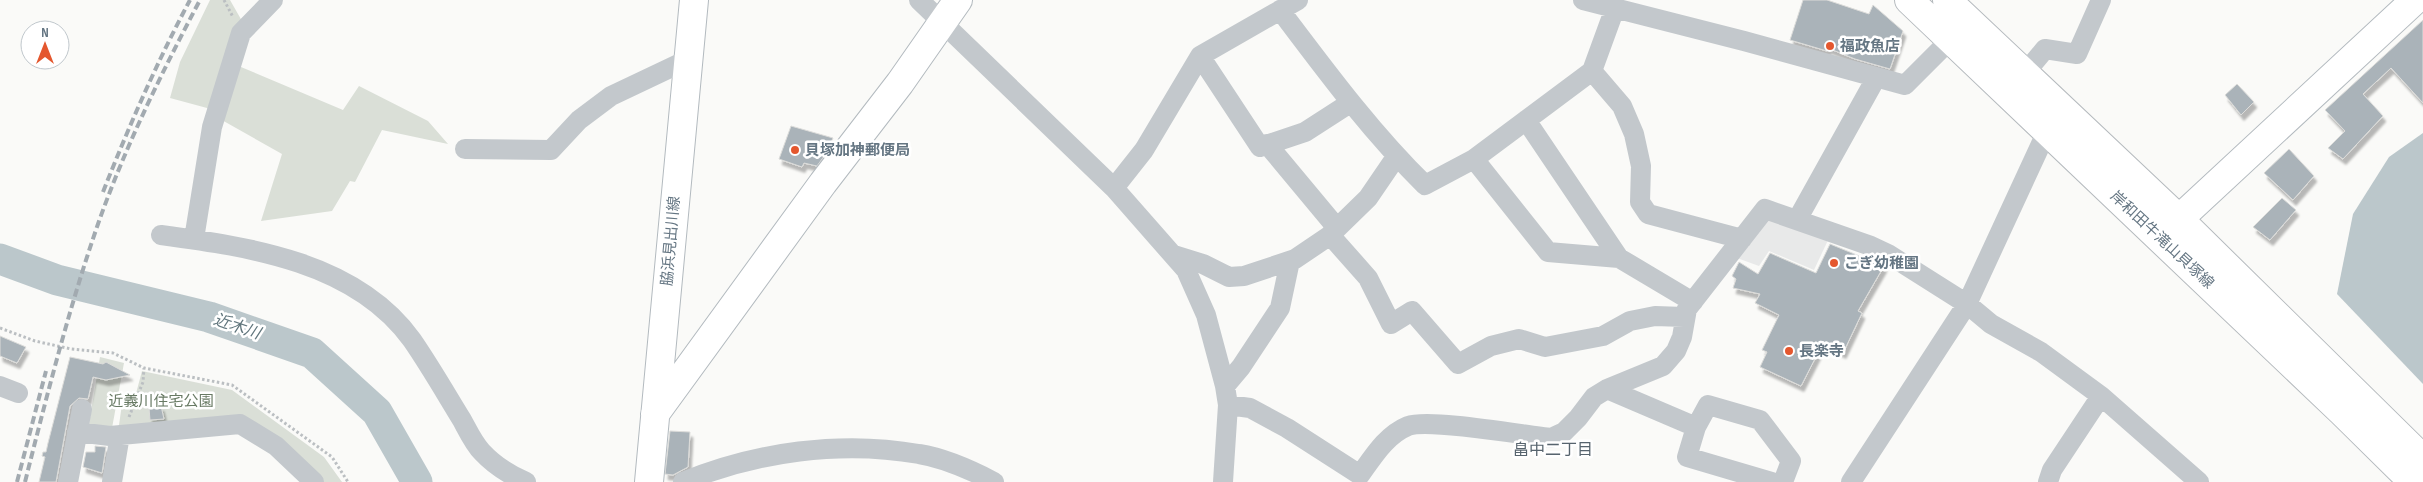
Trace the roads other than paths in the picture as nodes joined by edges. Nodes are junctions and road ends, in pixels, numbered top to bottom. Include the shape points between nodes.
1 (273, 0) edge
2 (694, 0) edge
3 (919, 0) edge
4 (958, 0) edge
5 (1298, 0) edge
6 (1583, 0) edge
7 (1909, 0) edge
8 (1948, 0) edge
9 (2101, 0) edge
10 (2415, 0) edge
11 (1615, 8) junction
12 (1280, 10) junction
13 (941, 22) junction
14 (1960, 31) junction
15 (1200, 56) junction
16 (689, 59) junction
17 (1592, 71) junction
18 (2024, 73) junction
19 (1876, 78) junction
20 (1350, 103) junction
21 (1526, 120) junction
22 (2047, 131) junction
23 (1267, 144) junction
24 (465, 149) dead end
25 (1396, 156) junction
26 (1474, 159) junction
27 (1114, 188) junction
28 (2179, 219) junction
29 (1797, 220) junction
30 (1334, 232) junction
31 (161, 235) dead end
32 (194, 239) junction
33 (1742, 239) junction
34 (2161, 239) junction
35 (1174, 255) junction
36 (1619, 258) junction
37 (1290, 261) junction
38 (1967, 304) junction
39 (1689, 309) junction
40 (1607, 389) junction
41 (1226, 395) junction
42 (2101, 396) junction
43 (82, 409) dead end
44 (655, 414) junction
45 (1696, 427) junction
46 (77, 432) junction
47 (122, 435) junction
48 (2414, 466) edge
49 (295, 474) edge
50 (1859, 480) edge
51 (68, 482) edge
52 (112, 482) edge
53 (314, 482) edge
54 (526, 482) edge
55 (649, 482) edge
56 (683, 482) edge
57 (994, 482) edge
58 (1223, 482) edge
59 (1772, 482) edge
60 (1784, 482) edge
61 (2048, 482) edge
62 (2199, 482) edge

1 - 32 street via 241,33 212,127
2 - 16 street, 脇浜見出川線
3 - 13 street
4 - 13 street
5 - 12 street
6 - 11 street
7 - 14 street, 岸和田牛滝山貝塚線
8 - 14 street, 岸和田牛滝山貝塚線
9 - 18 street via 2076,54 2046,49
10 - 28 street
11 - 17 street
11 - 19 street via 1744,40
12 - 15 street
12 - 20 street
13 - 27 street
13 - 44 street via 900,83
14 - 18 street, 岸和田牛滝山貝塚線
14 - 19 street via 1905,85
14 - 22 street, 岸和田牛滝山貝塚線
15 - 23 street via 1260,147
15 - 27 street via 1144,150
16 - 24 street via 611,96 579,120 551,150
16 - 44 street, 脇浜見出川線
17 - 21 street
17 - 33 street via 1622,106 1634,134 1641,166 1640,202 1648,214
18 - 28 street, 岸和田牛滝山貝塚線
19 - 29 street
20 - 23 street via 1305,132
20 - 25 street
21 - 26 street
21 - 36 street
22 - 34 street, 岸和田牛滝山貝塚線
22 - 38 street
23 - 30 street
25 - 26 street via 1426,185
25 - 30 street via 1368,198
26 - 36 street via 1548,252
27 - 35 street
28 - 34 street
28 - 48 street, 岸和田牛滝山貝塚線
29 - 33 street via 1765,210
29 - 38 street via 1888,254
30 - 37 street
30 - 39 street via 1368,278 1391,324 1412,311 1458,364 1490,346 1519,338 1545,347 1602,336 1630,321
31 - 32 street
32 - 54 street via 276,256 328,274 362,291 411,339 481,451 499,467
33 - 39 street
34 - 48 street, 岸和田牛滝山貝塚線
35 - 37 street via 1203,264 1230,278
35 - 41 street via 1196,291 1216,351
36 - 39 street
37 - 41 street via 1280,308
38 - 42 street via 1991,324 2041,352
38 - 50 street
39 - 40 street via 1676,351 1663,366
40 - 41 street via 1594,397 1564,432 1550,438 1421,424 1408,426 1378,449 1360,476 1287,428
40 - 45 street
41 - 58 street
42 - 61 street via 2052,470
42 - 62 street
43 - 46 street
44 - 55 street, 脇浜見出川線
45 - 59 street via 1687,457
45 - 60 street via 1708,405 1760,420 1791,461
46 - 47 street
46 - 51 street
47 - 49 street via 240,424 276,446
47 - 52 street
49 - 53 street
56 - 57 street via 704,473 785,452 860,448 920,454 970,470

